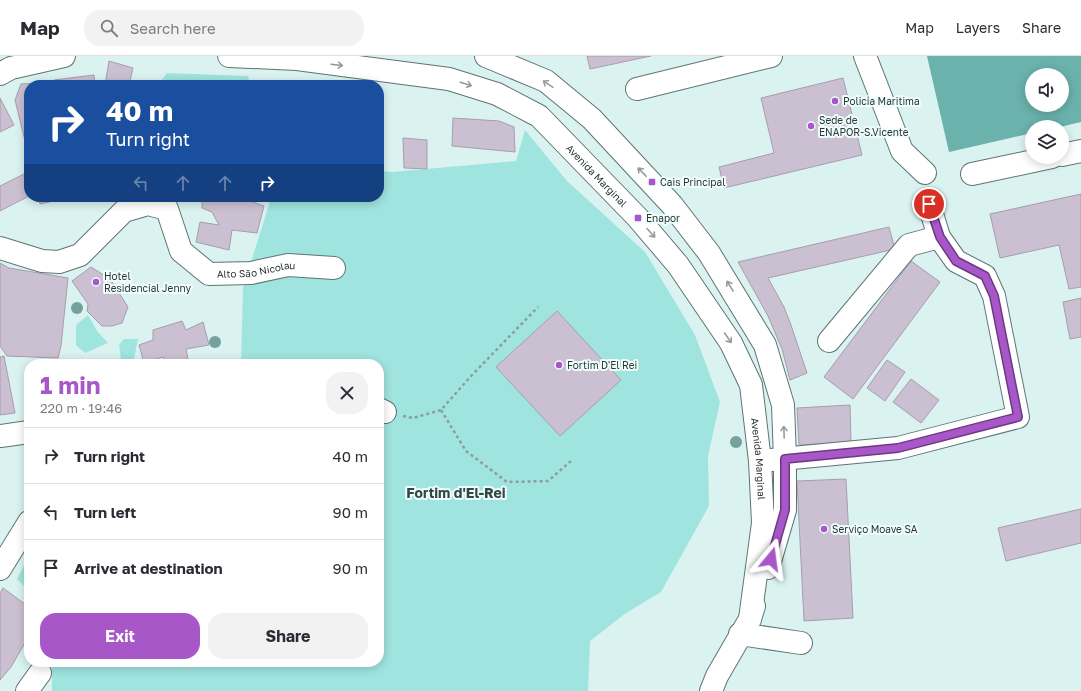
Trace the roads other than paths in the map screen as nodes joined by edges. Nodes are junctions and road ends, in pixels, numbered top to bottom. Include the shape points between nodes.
1 (64, 56) edge
2 (229, 56) edge
3 (486, 56) edge
4 (771, 56) edge
5 (864, 56) edge
6 (0, 74) edge
7 (637, 88) dead end
8 (1081, 150) edge
9 (1069, 153) edge
10 (1025, 163) edge
11 (925, 174) dead end
12 (972, 174) dead end
13 (929, 204) dead end
14 (940, 237) junction
15 (0, 248) edge
16 (334, 268) dead end
17 (829, 341) dead end
18 (24, 433) edge
19 (0, 436) edge
20 (785, 459) junction
21 (760, 461) junction
22 (24, 530) edge
23 (0, 569) edge
24 (745, 627) junction
25 (801, 643) dead end
26 (40, 673) dead end
27 (26, 691) edge
28 (711, 691) edge

1 - 6 street via 12,68
2 -> 21 street, Avenida Marginal via 297,59 449,79 497,94 539,116 658,241 678,265 731,343 751,385
20 -> 3 street, Avenida Marginal via 783,405 765,345 709,253 672,205 592,119 546,81
4 - 7 street
5 - 11 street via 902,151
8 - 9 street
10 - 12 street
13 - 14 street
14 - 17 street via 909,245
14 - 20 street via 956,261 985,276 994,296 1018,417 898,448
15 - 16 street, Alto São Nicolau via 42,262 59,262 80,255 124,210 148,204 167,209 181,251 209,274 251,273 288,265
18 - 19 street
20 - 21 street
20 - 24 street, Avenida Marginal via 785,510 771,559
21 - 24 street, Avenida Marginal via 763,524
22 - 23 street
24 - 25 street
24 - 28 street, Avenida Marginal
26 - 27 street

